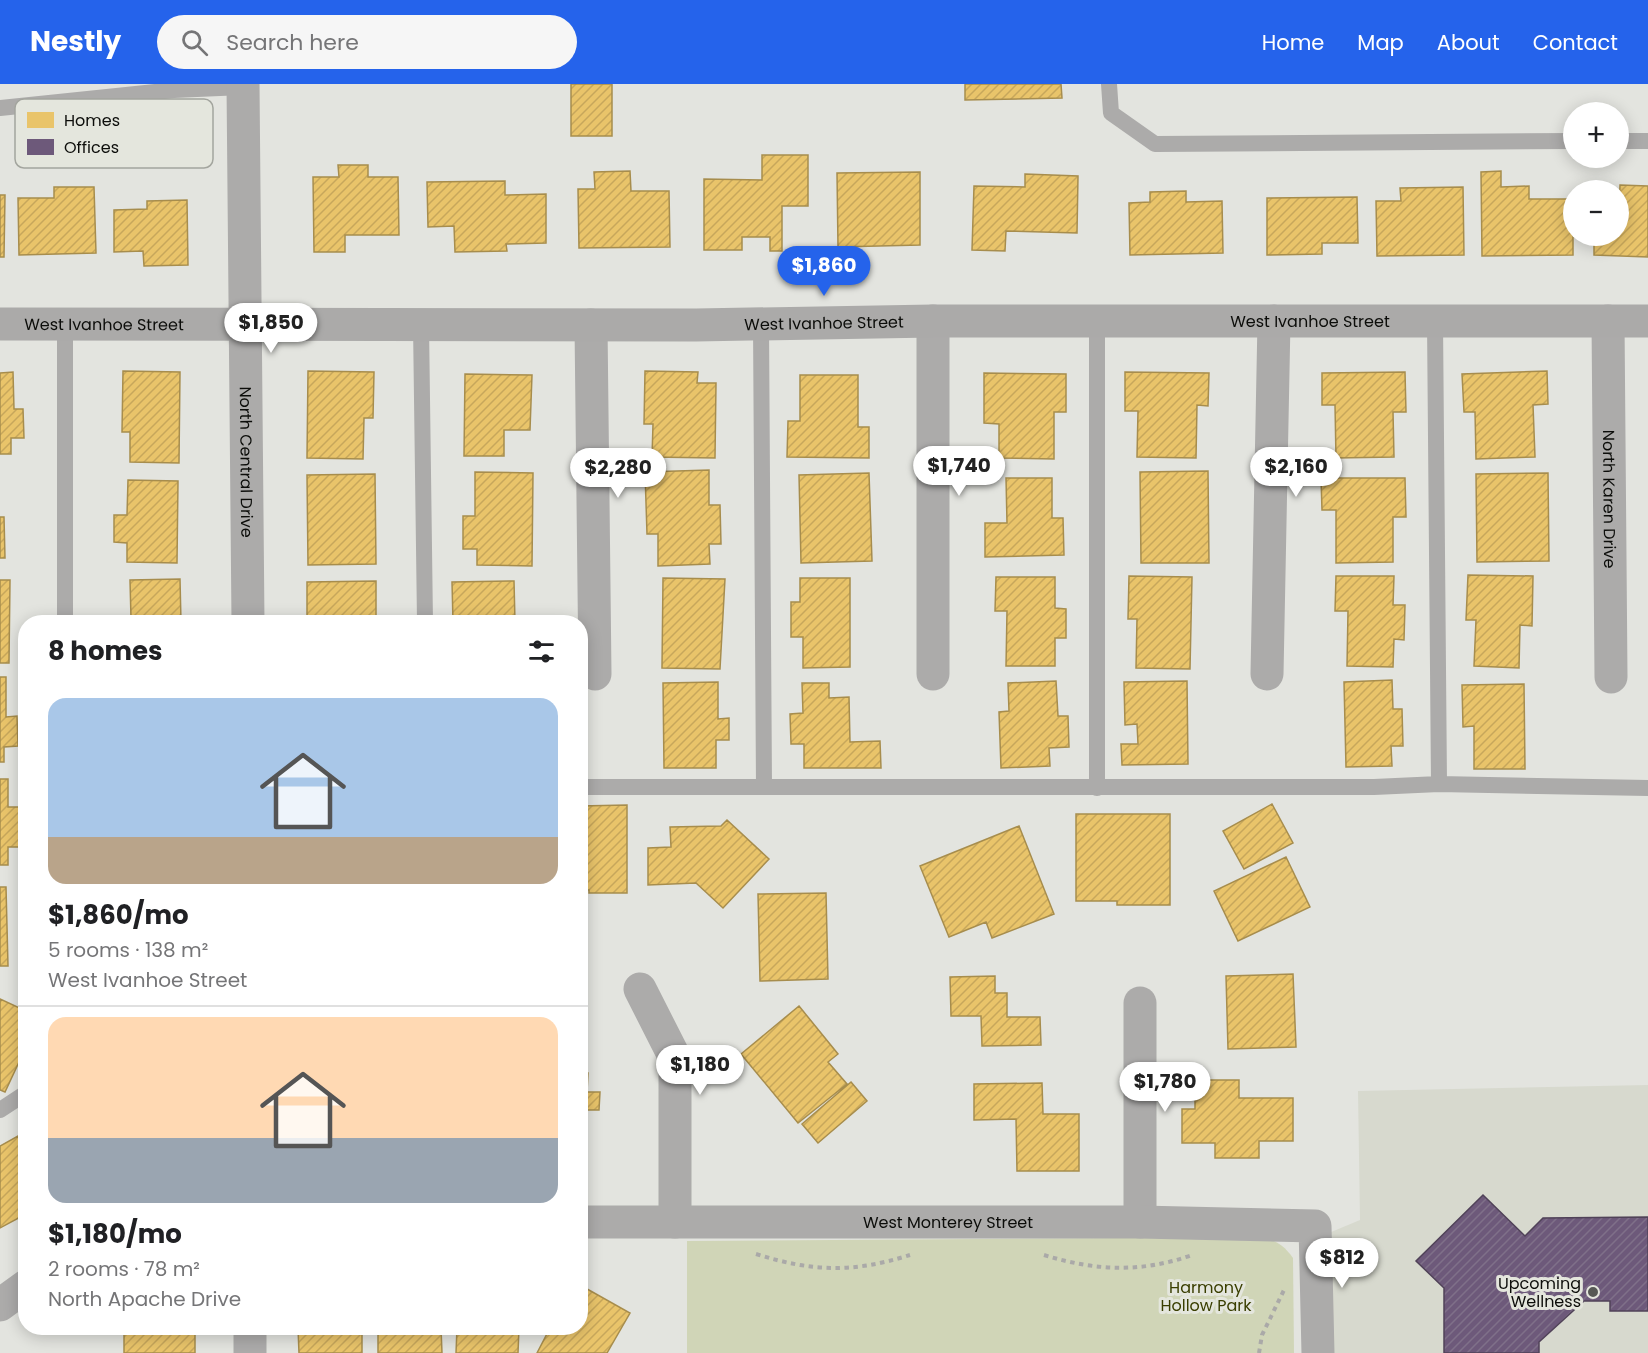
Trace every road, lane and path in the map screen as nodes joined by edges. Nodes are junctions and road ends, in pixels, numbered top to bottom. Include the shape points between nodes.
1 (1109, 84) edge
2 (243, 86) edge
3 (87, 99) edge
4 (15, 106) edge
5 (0, 108) edge
6 (1563, 141) edge
7 (1629, 141) edge
8 (1648, 141) edge
9 (933, 321) junction
10 (1097, 321) junction
11 (1274, 321) junction
12 (1435, 321) junction
13 (1608, 321) junction
14 (1648, 321) edge
15 (0, 324) edge
16 (65, 324) junction
17 (245, 324) junction
18 (421, 324) junction
19 (761, 324) junction
20 (591, 325) junction
21 (65, 615) edge
22 (248, 615) edge
23 (425, 615) edge
24 (595, 674) dead end
25 (933, 674) dead end
26 (1267, 674) dead end
27 (1611, 677) dead end
28 (1440, 784) junction
29 (588, 787) edge
30 (764, 787) junction
31 (1097, 788) junction
32 (1648, 788) edge
33 (640, 989) dead end
34 (1140, 1003) dead end
35 (18, 1098) edge
36 (0, 1110) edge
37 (588, 1222) edge
38 (675, 1222) junction
39 (1140, 1222) junction
40 (752, 1253) dead end
41 (1038, 1253) dead end
42 (914, 1254) dead end
43 (1195, 1254) dead end
44 (1287, 1283) dead end
45 (18, 1292) edge
46 (0, 1305) edge
47 (250, 1335) edge
48 (250, 1353) edge
49 (1259, 1353) edge
50 (1318, 1353) edge

1 - 6 lane via 1111,113 1155,144
2 - 3 lane
2 - 17 street, North Central Drive
4 - 5 lane
7 - 8 lane
9 - 10 street, West Ivanhoe Street
9 - 19 street, West Ivanhoe Street
9 - 25 street
10 - 11 street, West Ivanhoe Street
10 - 31 lane
11 - 12 street, West Ivanhoe Street
11 - 26 street
12 - 13 street, West Ivanhoe Street
12 - 28 lane
13 - 14 street, West Ivanhoe Street
13 - 27 street, North Karen Drive
15 - 16 street, West Ivanhoe Street
16 - 17 street, West Ivanhoe Street
16 - 21 lane
17 - 18 street, West Ivanhoe Street
17 - 22 street, North Central Drive
18 - 20 street, West Ivanhoe Street
18 - 23 lane
19 - 20 street, West Ivanhoe Street
19 - 30 lane
20 - 24 street
28 - 31 lane
28 - 32 lane
29 - 30 lane
30 - 31 lane
33 - 38 street via 675,1058
34 - 39 street
35 - 36 lane
37 - 38 street, West Monterey Street
38 - 39 street, West Monterey Street
39 - 50 street, West Monterey Street via 1315,1226
40 - 42 path via 814,1268 845,1270
41 - 43 path via 1076,1266 1119,1269 1170,1263
44 - 49 path via 1262,1335
45 - 46 street
47 - 48 street

